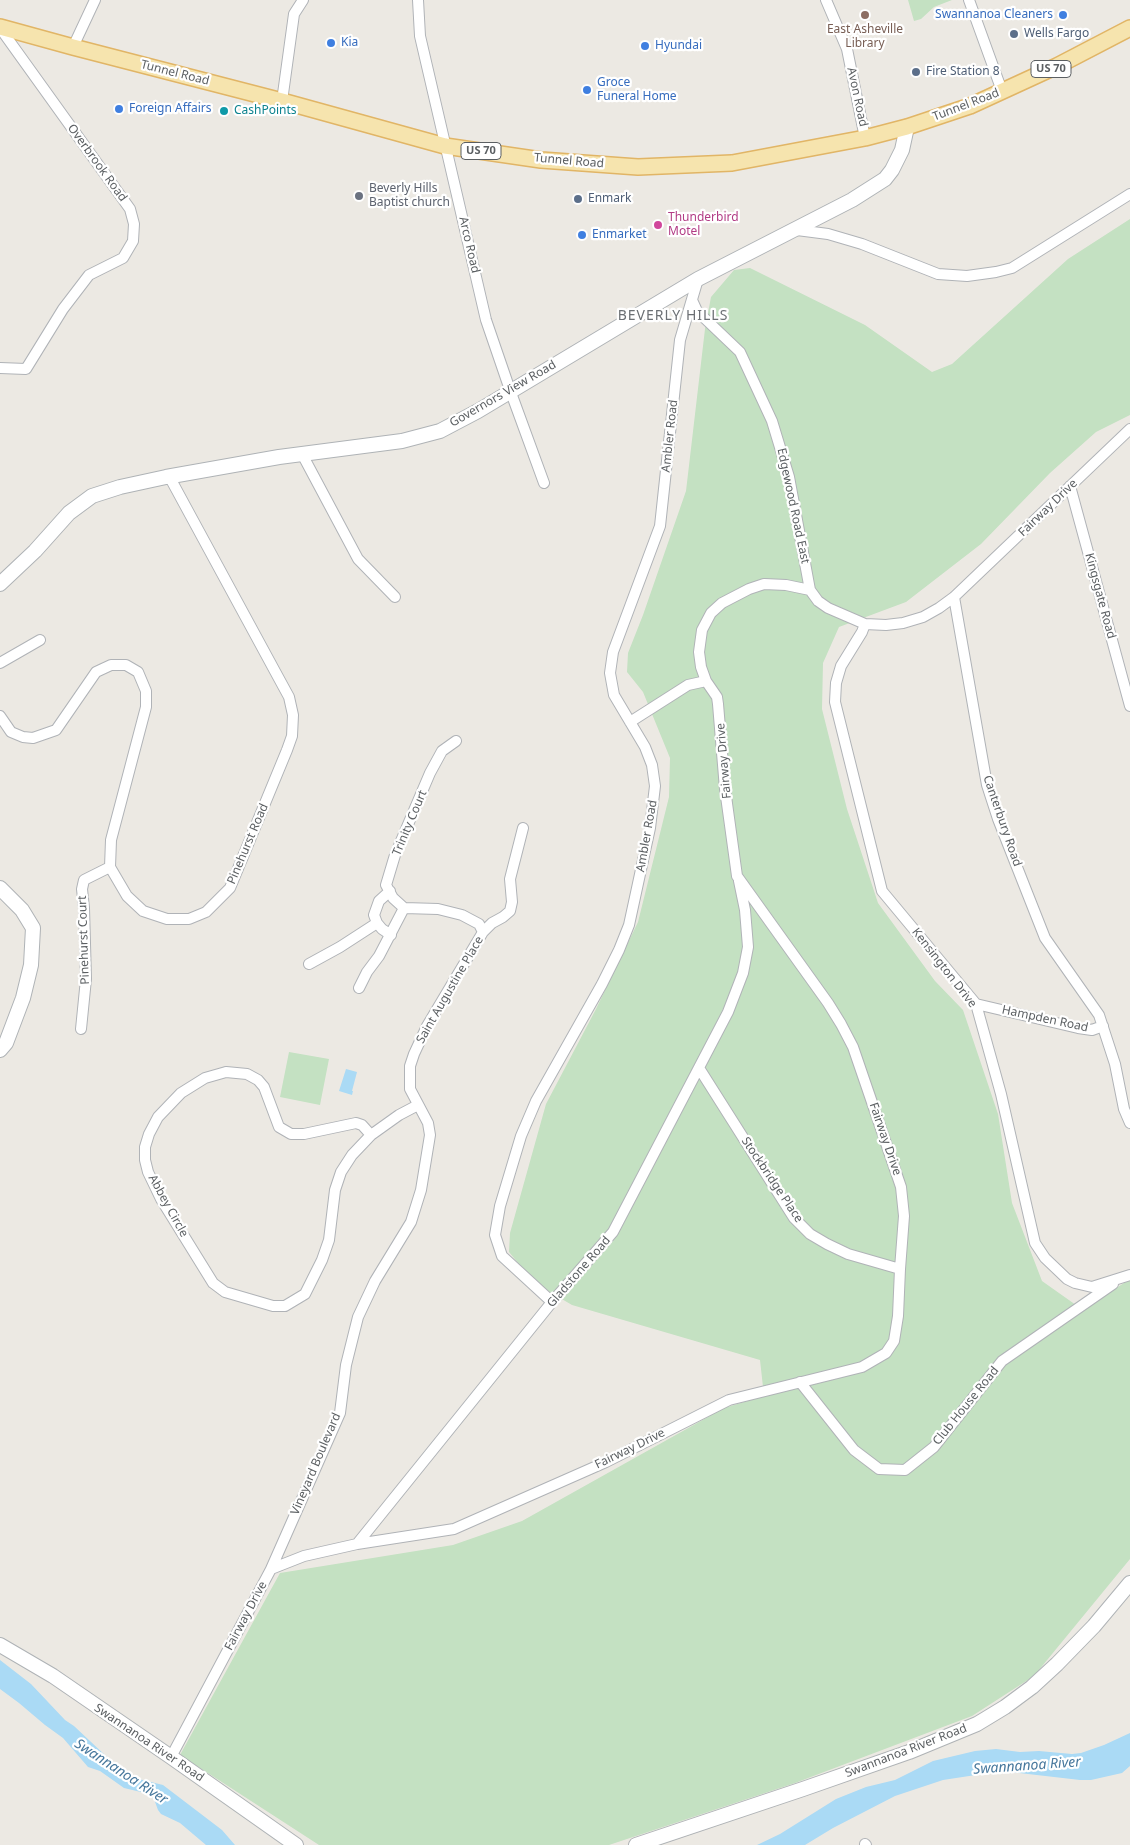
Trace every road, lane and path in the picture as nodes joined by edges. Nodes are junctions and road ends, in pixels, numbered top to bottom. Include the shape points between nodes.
1 (95, 0) edge
2 (302, 0) edge
3 (418, 0) edge
4 (826, 0) edge
5 (969, 0) edge
6 (0, 27) edge
7 (1130, 28) edge
8 (73, 48) junction
9 (1002, 91) junction
10 (282, 101) junction
11 (907, 127) junction
12 (865, 138) junction
13 (445, 146) junction
14 (1130, 194) edge
15 (797, 230) junction
16 (698, 280) junction
17 (692, 300) junction
18 (0, 368) edge
19 (510, 390) junction
20 (1130, 429) edge
21 (302, 454) junction
22 (169, 476) junction
23 (544, 483) dead end
24 (1070, 486) junction
25 (0, 584) edge
26 (810, 590) junction
27 (395, 597) dead end
28 (954, 597) junction
29 (865, 624) junction
30 (40, 640) dead end
31 (0, 663) edge
32 (706, 681) junction
33 (1130, 706) edge
34 (0, 716) edge
35 (630, 722) junction
36 (456, 741) dead end
37 (523, 828) dead end
38 (110, 867) junction
39 (737, 876) junction
40 (0, 888) edge
41 (390, 891) junction
42 (404, 908) junction
43 (377, 923) junction
44 (483, 932) junction
45 (391, 935) junction
46 (309, 964) dead end
47 (359, 988) dead end
48 (976, 1004) junction
49 (1103, 1026) junction
50 (81, 1029) dead end
51 (0, 1050) edge
52 (699, 1068) junction
53 (418, 1104) junction
54 (1130, 1123) edge
55 (370, 1135) junction
56 (900, 1269) junction
57 (1126, 1276) edge
58 (552, 1302) junction
59 (800, 1382) junction
60 (357, 1544) junction
61 (270, 1569) junction
62 (1130, 1583) edge
63 (0, 1645) edge
64 (171, 1756) junction
65 (296, 1845) edge
66 (636, 1845) edge

1 - 8 street
2 - 10 street via 294,14
3 - 13 street, Arco Road via 420,36
4 - 12 street, Avon Road via 847,49
5 - 9 street
6 - 8 main road, Tunnel Road / US 70
6 - 18 street, Overbrook Road via 130,209 134,224 133,241 123,258 89,275 63,308 26,369
7 - 9 main road, Tunnel Road / US 70
8 - 10 main road, Tunnel Road / US 70
9 - 11 main road, Tunnel Road / US 70 via 970,106
10 - 13 main road, Tunnel Road / US 70
11 - 12 main road, Tunnel Road / US 70
11 - 15 street, Governors View Road via 902,150 885,179
12 - 13 main road, Tunnel Road / US 70 via 732,163 638,167 541,160
13 - 19 street, Arco Road via 486,320
14 - 15 street via 1012,268 967,276 938,274 862,244 828,234
15 - 16 street, Governors View Road
16 - 17 street, Ambler Road
16 - 19 street, Governors View Road
17 - 26 street, Edgewood Road East via 697,311 740,352 772,421 789,477
17 - 35 street, Ambler Road via 680,340 660,526 613,652 610,673 614,695
19 - 21 street, Governors View Road via 478,411 421,437
19 - 23 street, Arco Road
20 - 24 street, Fairway Drive
21 - 22 street, Governors View Road
21 - 27 street via 358,559
22 - 25 street, Governors View Road via 92,496 68,513
22 - 38 street, Pinehurst Road via 289,698 293,715 292,736 230,888 206,912 189,919 168,919 143,911 127,896
24 - 28 street, Fairway Drive
24 - 33 street, Kingsgate Road
26 - 29 street, Fairway Drive via 828,608
26 - 32 street, Fairway Drive via 764,584 722,603 711,613 702,630 699,652
28 - 29 street, Fairway Drive via 939,608 909,621
28 - 49 street, Canterbury Road via 987,784 998,818 1045,938 1099,1015
29 - 48 street, Kensington Drive via 841,666 835,702 882,891
30 - 31 street
32 - 35 street via 688,685
32 - 39 street, Fairway Drive via 718,704
34 - 38 street via 11,732 34,738 56,730 96,672 111,665 126,665 138,672 146,691 146,707 111,840
35 - 58 street, Ambler Road via 645,747 655,786 650,828 629,925 602,984 536,1101 503,1198 495,1235 502,1256
36 - 41 street, Trinity Court via 442,752 430,773 395,855 386,885
37 - 44 street, Saint Augustine Place via 511,873 510,911
38 - 50 street, Pinehurst Court via 84,880 82,889 86,979
39 - 52 street, Gladstone Road via 745,910 746,959 728,1012
39 - 56 street, Fairway Drive via 828,1002 852,1046 901,1187 904,1216
40 - 51 street via 22,910 33,928 31,965 23,998 6,1043
41 - 42 street
41 - 43 street via 375,908
42 - 44 street via 438,909 462,915 479,924
42 - 45 street
43 - 45 street
43 - 46 street
44 - 53 street, Saint Augustine Place via 414,1054 409,1077 410,1088
45 - 47 street
48 - 49 street, Hampden Road via 1078,1028 1092,1030
48 - 57 street, Kensington Drive via 1036,1243 1045,1258 1066,1279 1075,1283 1092,1287
49 - 54 street, Hampden Road
52 - 56 street, Stockbridge Place via 794,1218 810,1234 827,1244 848,1254
52 - 58 street, Gladstone Road via 613,1232
53 - 55 street, Abbey Circle
53 - 61 street, Vineyard Boulevard via 430,1135 421,1190 411,1222 375,1281 358,1317 346,1365 340,1413
55 - 55 street, Abbey Circle via 341,1172 335,1190 329,1240 322,1260 305,1294 285,1306 241,1297 213,1283 161,1199 145,1160 145,1147 158,1117 181,1093 205,1078 226,1072 247,1074 258,1080 264,1087 279,1128 291,1134 356,1123
56 - 59 street, Fairway Drive via 897,1330 886,1353 862,1367
57 - 59 street, Club House Road via 1002,1361 934,1447 905,1470 879,1469 854,1450
58 - 60 street, Gladstone Road
59 - 60 street, Fairway Drive via 729,1400 606,1462 454,1529
60 - 61 street, Fairway Drive via 304,1556
61 - 64 street, Fairway Drive
62 - 66 street, Swannanoa River Road via 1057,1664 1004,1708 978,1724 830,1780
63 - 64 street, Swannanoa River Road via 53,1676
64 - 65 street, Swannanoa River Road

